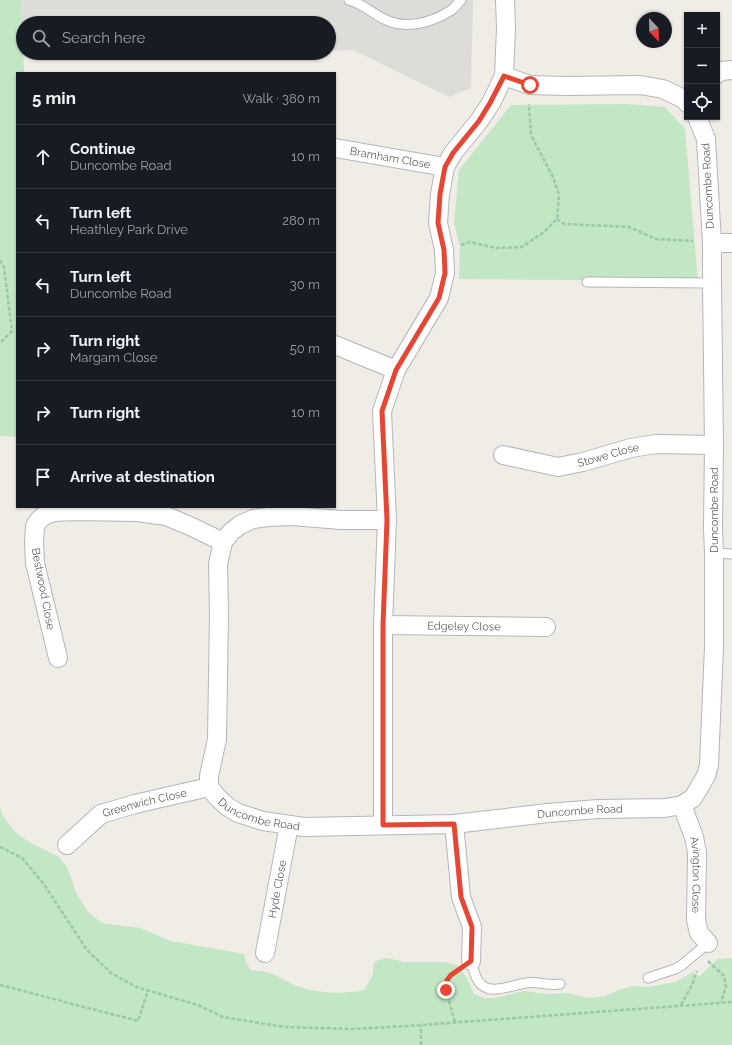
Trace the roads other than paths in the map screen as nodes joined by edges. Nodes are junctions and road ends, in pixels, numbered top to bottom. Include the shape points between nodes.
1 (349, 0) edge
2 (461, 0) edge
3 (505, 0) edge
4 (732, 70) edge
5 (720, 72) edge
6 (504, 76) junction
7 (684, 99) edge
8 (698, 120) edge
9 (336, 148) edge
10 (445, 167) junction
11 (712, 243) junction
12 (732, 243) edge
13 (587, 282) dead end
14 (712, 283) junction
15 (336, 345) edge
16 (396, 370) junction
17 (714, 445) junction
18 (503, 455) dead end
19 (387, 520) junction
20 (223, 542) junction
21 (723, 554) edge
22 (383, 625) junction
23 (546, 627) dead end
24 (58, 658) dead end
25 (209, 787) junction
26 (682, 805) junction
27 (454, 824) junction
28 (289, 825) junction
29 (383, 825) junction
30 (67, 845) dead end
31 (706, 950) joint
32 (265, 954) dead end
33 (471, 961) joint
34 (648, 978) dead end
35 (560, 984) dead end

1 - 2 lane via 367,7 385,20 414,25 451,11
3 - 6 street
4 - 5 street
6 - 7 street via 530,85 640,85 663,89
6 - 10 street via 479,121
8 - 11 street, Duncombe Road via 706,139
9 - 10 street, Bramham Close
10 - 16 street via 438,223 444,250 445,273 439,298
11 - 12 street
11 - 14 street, Duncombe Road
13 - 14 lane
14 - 17 street, Duncombe Road
15 - 16 street
16 - 19 street via 382,411
17 - 18 street, Stowe Close via 656,444 558,467
17 - 21 street, Duncombe Road via 713,528
19 - 20 street, Duncombe Road via 292,516 253,519 240,524
19 - 22 street
20 - 24 street, Bestwood Close via 166,516 74,511 46,515 35,526 34,543 36,563
20 - 25 street, Duncombe Road via 218,564 217,739
21 - 26 street, Duncombe Road via 714,648 709,765 694,798
22 - 23 street, Edgeley Close
22 - 29 street
25 - 28 street, Duncombe Road via 228,807 238,813 263,822
25 - 30 street, Greenwich Close via 101,814
26 - 27 street, Duncombe Road via 548,813
26 - 31 street, Avington Close via 694,837 696,920
27 - 29 street, Duncombe Road
27 - 33 street via 461,897 472,927
28 - 29 street, Duncombe Road
28 - 32 street, Hyde Close
31 - 34 lane via 675,969
33 - 35 lane via 477,979 490,989 526,983

